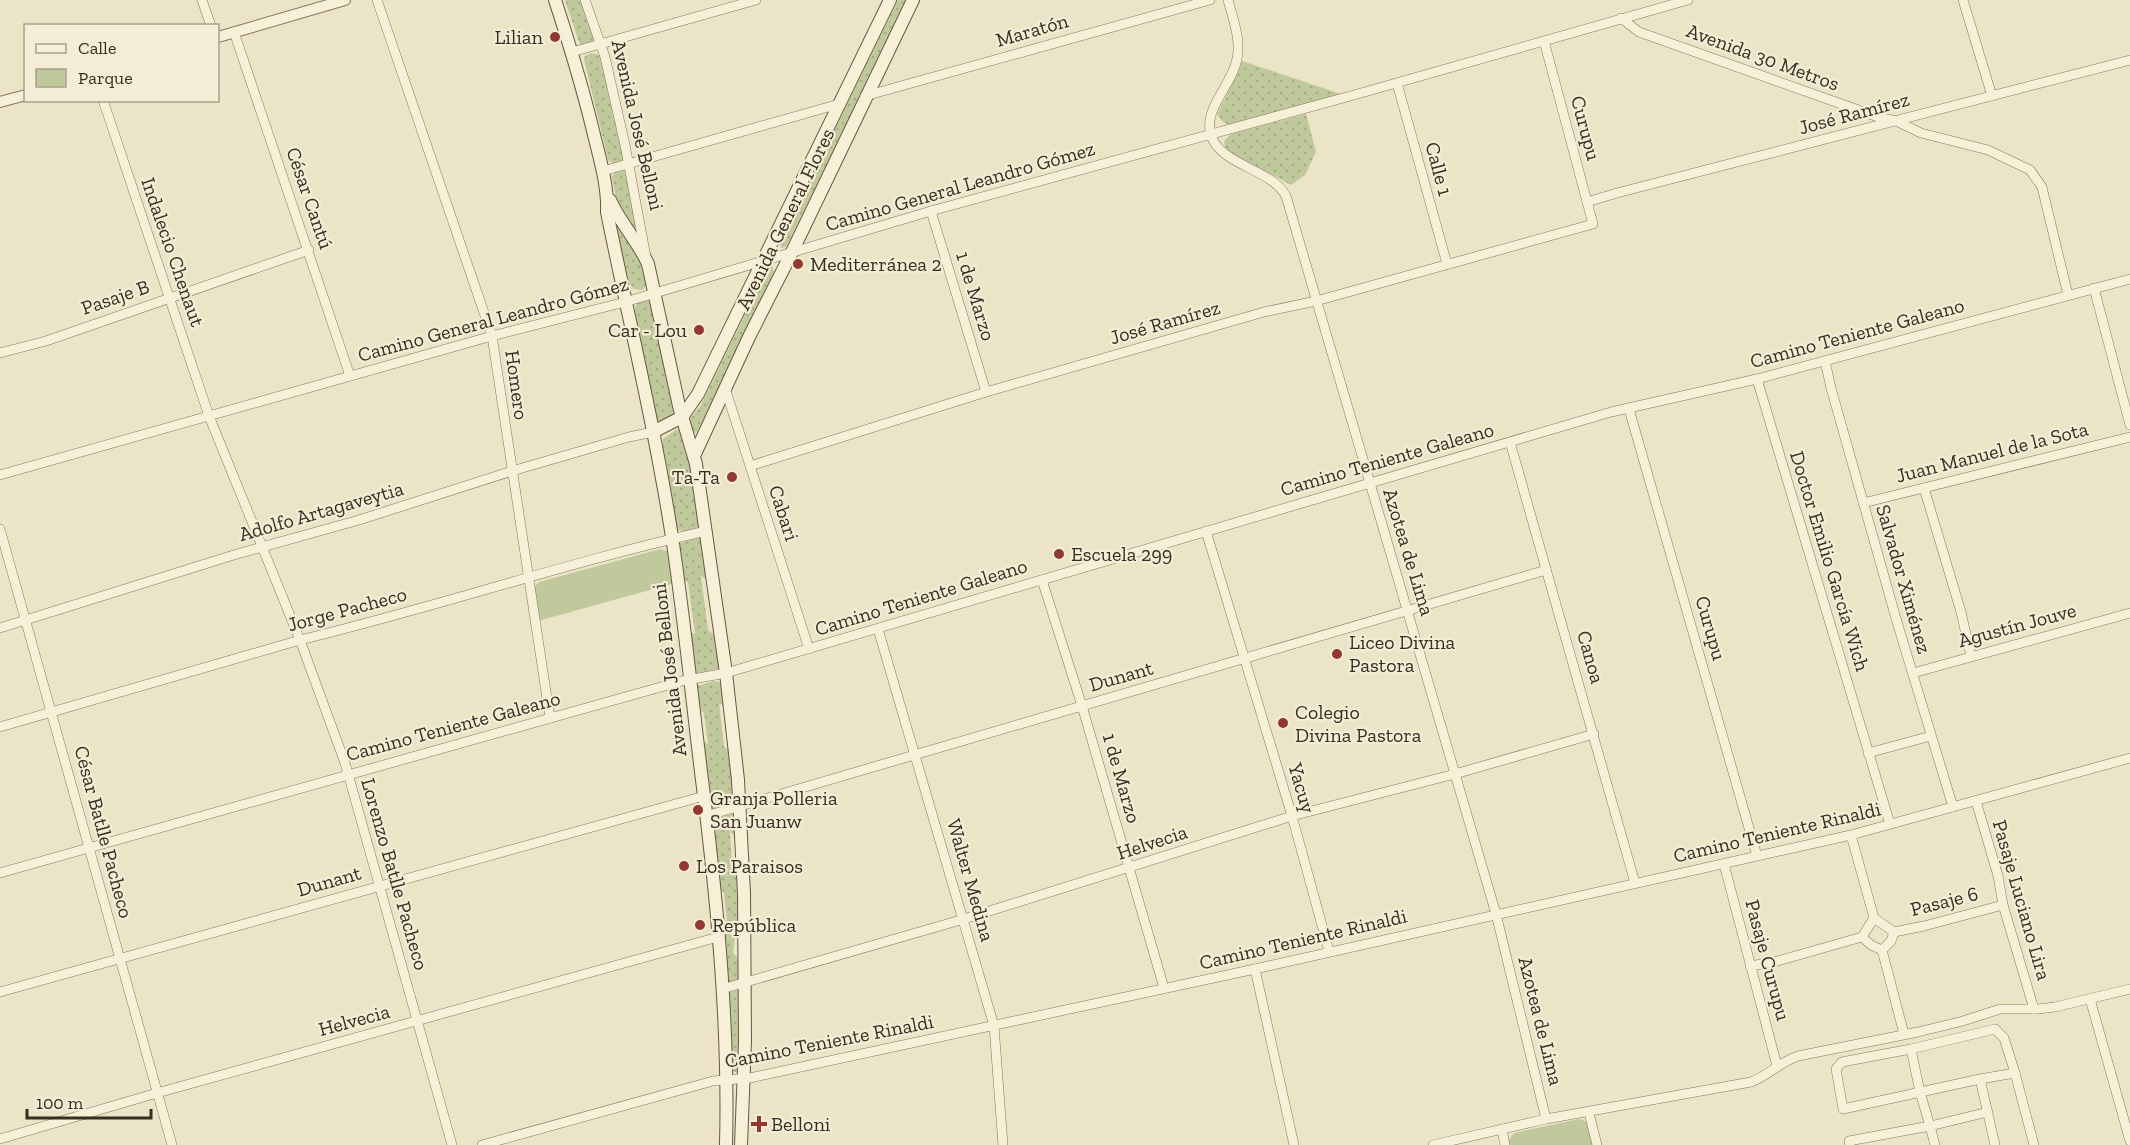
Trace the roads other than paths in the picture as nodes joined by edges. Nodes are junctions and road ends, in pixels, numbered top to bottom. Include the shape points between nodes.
1 (202, 0) edge
2 (345, 0) edge
3 (377, 0) edge
4 (555, 0) edge
5 (585, 0) edge
6 (756, 0) edge
7 (890, 0) edge
8 (913, 0) edge
9 (1210, 0) edge
10 (1228, 0) edge
11 (1688, 0) edge
12 (1963, 0) edge
13 (1622, 18) junction
14 (210, 24) edge
15 (234, 32) junction
16 (219, 37) edge
17 (1544, 41) junction
18 (601, 44) junction
19 (572, 52) junction
20 (2130, 60) edge
21 (1397, 83) junction
22 (24, 96) edge
23 (865, 96) junction
24 (1992, 96) junction
25 (0, 102) edge
26 (104, 102) edge
27 (839, 104) junction
28 (1896, 121) junction
29 (1211, 134) junction
30 (629, 165) junction
31 (603, 171) junction
32 (608, 196) junction
33 (1587, 202) junction
34 (931, 211) junction
35 (1593, 224) joint
36 (309, 250) junction
37 (792, 252) junction
38 (646, 261) junction
39 (764, 261) junction
40 (1447, 264) junction
41 (2130, 279) edge
42 (2094, 288) junction
43 (653, 294) junction
44 (2068, 295) junction
45 (169, 297) junction
46 (1316, 301) junction
47 (625, 302) junction
48 (492, 336) junction
49 (0, 354) edge
50 (1825, 361) junction
51 (350, 376) junction
52 (1756, 379) junction
53 (725, 387) junction
54 (986, 392) junction
55 (1629, 410) junction
56 (209, 416) junction
57 (682, 417) junction
58 (2130, 426) edge
59 (653, 432) junction
60 (2130, 437) edge
61 (1510, 442) junction
62 (694, 456) junction
63 (750, 466) junction
64 (512, 471) junction
65 (0, 475) edge
66 (1369, 482) junction
67 (1924, 488) junction
68 (1863, 503) junction
69 (706, 531) junction
70 (1206, 531) junction
71 (0, 532) edge
72 (672, 539) junction
73 (262, 548) junction
74 (1546, 570) junction
75 (528, 577) junction
76 (1041, 580) junction
77 (1407, 612) junction
78 (2130, 613) edge
79 (24, 620) junction
80 (0, 628) edge
81 (878, 629) junction
82 (300, 640) junction
83 (809, 649) junction
84 (1971, 656) junction
85 (1245, 658) junction
86 (726, 673) junction
87 (1913, 674) junction
88 (690, 680) junction
89 (1082, 706) junction
90 (51, 712) junction
91 (550, 718) junction
92 (0, 727) edge
93 (1594, 734) junction
94 (1931, 736) junction
95 (1868, 753) junction
96 (916, 755) junction
97 (2130, 758) edge
98 (348, 774) junction
99 (1455, 774) junction
100 (704, 796) junction
101 (1976, 801) junction
102 (740, 807) junction
103 (1953, 807) junction
104 (706, 816) junction
105 (1292, 816) junction
106 (1890, 824) junction
107 (1851, 835) junction
108 (88, 848) junction
109 (1757, 856) junction
110 (1724, 864) junction
111 (1130, 868) junction
112 (0, 873) edge
113 (1635, 883) junction
114 (381, 885) junction
115 (2003, 905) junction
116 (1496, 914) junction
117 (1874, 918) junction
118 (964, 919) junction
119 (1894, 932) junction
120 (1862, 937) junction
121 (718, 938) junction
122 (1882, 950) junction
123 (1329, 951) junction
124 (120, 959) junction
125 (1750, 966) junction
126 (1255, 969) junction
127 (744, 983) junction
128 (722, 988) junction
129 (1164, 988) junction
130 (2130, 989) edge
131 (0, 992) edge
132 (2090, 999) junction
133 (2034, 1009) junction
134 (417, 1021) junction
135 (994, 1026) junction
136 (1904, 1034) junction
137 (1911, 1049) junction
138 (1777, 1066) junction
139 (2015, 1073) junction
140 (727, 1079) junction
141 (744, 1079) junction
142 (1980, 1079) junction
143 (1920, 1092) junction
144 (157, 1093) junction
145 (1988, 1112) junction
146 (1589, 1113) junction
147 (1546, 1119) junction
148 (1930, 1126) junction
149 (1502, 1129) junction
150 (0, 1139) edge
151 (2130, 1141) edge
152 (1850, 1143) edge
153 (1992, 1144) edge
154 (2034, 1144) edge
155 (172, 1145) edge
156 (452, 1145) edge
157 (482, 1145) edge
158 (726, 1145) edge
159 (741, 1145) edge
160 (1003, 1145) edge
161 (1294, 1145) edge
162 (1433, 1145) edge
163 (1505, 1145) edge
164 (1597, 1145) edge
165 (1935, 1145) edge
166 (2023, 1145) edge

1 - 14 street
2 - 15 street
3 - 48 street, Homero
4 - 19 main road, Avenida José Belloni
5 - 18 street, Avenida José Belloni
6 - 18 street
7 - 27 main road, Avenida General Flores
8 - 23 main road, Avenida General Flores
9 - 23 street, Maratón
10 - 29 street via 1238,52 1233,74 1210,114
11 - 13 street, Camino General Leandro Gómez
12 - 24 street
13 - 17 street, Camino General Leandro Gómez
13 - 28 street, Avenida 30 Metros via 1639,32
15 - 16 street
15 - 36 street, César Cantú
17 - 21 street, Camino General Leandro Gómez
17 - 33 street, Curupu
18 - 19 street
18 - 30 street, Avenida José Belloni
19 - 31 main road, Avenida José Belloni
20 - 24 street, José Ramírez
21 - 29 street, Camino General Leandro Gómez
21 - 40 street, Calle 1
22 - 25 street
23 - 37 main road, Avenida General Flores
24 - 28 street, José Ramírez
26 - 45 street, Indalecio Chenaut
27 - 30 street
27 - 39 main road, Avenida General Flores
28 - 33 street, José Ramírez
28 - 44 street, Avenida 30 Metros via 1921,133 1988,150 2030,170 2042,187
29 - 34 street, Camino General Leandro Gómez
29 - 46 street, Azotea de Lima via 1220,150 1283,192
30 - 31 street
30 - 38 street, Avenida José Belloni
31 - 32 main road, Avenida José Belloni
32 - 38 main road, Avenida José Belloni
32 - 47 main road, Avenida José Belloni via 607,212
33 - 35 street, Curupu
34 - 37 street, Camino General Leandro Gómez
34 - 54 street, 1 de Marzo
35 - 40 street, José Ramírez
36 - 45 street, Pasaje B
36 - 51 street, César Cantú
37 - 39 street, Camino General Leandro Gómez
37 - 53 main road, Avenida General Flores
38 - 43 main road, Avenida José Belloni
39 - 43 street, Camino General Leandro Gómez
39 - 57 main road, Avenida General Flores via 698,394
40 - 46 street, José Ramírez
41 - 42 street, Camino Teniente Galeano
42 - 44 street, Camino Teniente Galeano
42 - 58 street
43 - 47 street, Camino General Leandro Gómez
43 - 57 main road, Avenida José Belloni
44 - 50 street, Camino Teniente Galeano
45 - 49 street, Pasaje B
45 - 56 street, Indalecio Chenaut
46 - 54 street, José Ramírez via 1264,312
46 - 66 street, Azotea de Lima
47 - 48 street, Camino General Leandro Gómez
47 - 59 main road, Avenida José Belloni
48 - 51 street, Camino General Leandro Gómez
48 - 64 street, Homero
50 - 52 street, Camino Teniente Galeano
50 - 68 street, Salvador Ximénez
51 - 56 street, Camino General Leandro Gómez
52 - 55 street, Camino Teniente Galeano
52 - 95 street, Doctor Emilio García Wich
53 - 62 main road, Avenida General Flores
53 - 63 street, Cabari
54 - 63 street, José Ramírez
55 - 61 street, Camino Teniente Galeano
55 - 109 street, Curupu
56 - 65 street, Camino General Leandro Gómez
56 - 73 street, Lorenzo Batlle Pacheco
57 - 59 main road, Avenida General Flores
57 - 62 main road, Avenida José Belloni
59 - 64 street, Adolfo Artagaveytia
59 - 72 main road, Avenida José Belloni
60 - 67 street, Juan Manuel de la Sota
61 - 66 street, Camino Teniente Galeano
61 - 74 street, Canoa
62 - 69 main road, Avenida José Belloni
63 - 83 street, Cabari
64 - 73 street, Adolfo Artagaveytia
64 - 75 street, Homero
66 - 70 street, Camino Teniente Galeano
66 - 77 street, Azotea de Lima
67 - 68 street, Juan Manuel de la Sota
67 - 84 street via 1962,612
68 - 87 street, Salvador Ximénez
69 - 72 street, Jorge Pacheco
69 - 86 main road, Avenida José Belloni
70 - 76 street, Camino Teniente Galeano
70 - 85 street, Yacuy
71 - 79 street, César Batlle Pacheco
72 - 75 street, Jorge Pacheco
72 - 88 main road, Avenida José Belloni
73 - 79 street, Adolfo Artagaveytia
73 - 82 street, Lorenzo Batlle Pacheco
74 - 77 street, Dunant
74 - 93 street, Canoa
75 - 82 street, Jorge Pacheco
75 - 91 street, Homero
76 - 81 street, Camino Teniente Galeano
76 - 89 street, 1 de Marzo
77 - 85 street, Dunant
77 - 99 street, Azotea de Lima
78 - 84 street, Agustín Jouve
79 - 80 street, Adolfo Artagaveytia
79 - 90 street, César Batlle Pacheco
81 - 83 street, Camino Teniente Galeano
81 - 96 street, Walter Medina
82 - 90 street, Jorge Pacheco
82 - 98 street, Lorenzo Batlle Pacheco
83 - 86 street, Camino Teniente Galeano
84 - 87 street, Agustín Jouve
85 - 89 street, Dunant
85 - 105 street, Yacuy
86 - 88 street, Camino Teniente Galeano
86 - 102 main road, Avenida José Belloni
87 - 94 street, Salvador Ximénez
88 - 91 street, Camino Teniente Galeano
88 - 100 main road, Avenida José Belloni
89 - 96 street, Dunant
89 - 111 street, 1 de Marzo
90 - 92 street, Jorge Pacheco
90 - 108 street, César Batlle Pacheco
91 - 98 street, Camino Teniente Galeano
93 - 99 street, Helvecia
93 - 113 street, Canoa
94 - 95 street
94 - 103 street, Salvador Ximénez
95 - 106 street, Doctor Emilio García Wich
96 - 102 street, Dunant
96 - 118 street, Walter Medina
97 - 101 street, Camino Teniente Rinaldi
98 - 108 street, Camino Teniente Galeano
98 - 114 street, Lorenzo Batlle Pacheco
99 - 105 street, Helvecia
99 - 116 street, Azotea de Lima
100 - 104 main road, Avenida José Belloni
100 - 114 street, Dunant
101 - 103 street, Camino Teniente Rinaldi
101 - 115 street, Pasaje Luciano Lira
102 - 104 street, Dunant
102 - 127 main road, Avenida José Belloni
103 - 106 street, Camino Teniente Rinaldi
104 - 121 main road, Avenida José Belloni
105 - 111 street, Helvecia
105 - 123 street, Yacuy
106 - 107 street, Camino Teniente Rinaldi
107 - 109 street, Camino Teniente Rinaldi
107 - 117 street
108 - 112 street, Camino Teniente Galeano
108 - 124 street, César Batlle Pacheco
109 - 110 street, Camino Teniente Rinaldi
110 - 113 street, Camino Teniente Rinaldi
110 - 125 street, Pasaje Curupu
111 - 118 street, Helvecia
111 - 129 street, 1 de Marzo
113 - 116 street, Camino Teniente Rinaldi
114 - 124 street, Dunant
114 - 134 street, Lorenzo Batlle Pacheco
115 - 119 street, Pasaje 6
115 - 133 street, Pasaje Luciano Lira
116 - 123 street, Camino Teniente Rinaldi
116 - 147 street, Azotea de Lima
117 - 119 street, Pasaje 6
117 - 120 street
118 - 127 street, Helvecia
118 - 135 street, Walter Medina
119 - 122 street, Pasaje 6
120 - 122 street
120 - 125 street
121 - 128 main road, Avenida José Belloni
121 - 134 street, Helvecia
122 - 136 street
123 - 126 street, Camino Teniente Rinaldi
124 - 131 street, Dunant
124 - 144 street, César Batlle Pacheco
125 - 138 street, Pasaje Curupu
126 - 129 street, Camino Teniente Rinaldi
126 - 161 street
127 - 128 street, Helvecia
127 - 141 main road, Avenida José Belloni
128 - 140 main road, Avenida José Belloni
129 - 135 street, Camino Teniente Rinaldi
130 - 132 street
132 - 133 street
132 - 151 street
133 - 136 street via 2000,1009
134 - 144 street, Helvecia
134 - 156 street, Lorenzo Batlle Pacheco
135 - 141 street, Camino Teniente Rinaldi
135 - 160 street, Walter Medina
136 - 138 street via 1798,1056
137 - 139 street via 1995,1029 2004,1038
137 - 143 street
137 - 143 street via 1842,1062 1836,1069 1837,1082 1844,1109
138 - 146 street via 1770,1074 1751,1082
139 - 142 street
139 - 154 street
140 - 141 street, Camino Teniente Rinaldi
140 - 157 street, Camino Teniente Rinaldi
140 - 158 main road, Avenida José Belloni
141 - 159 main road, Avenida José Belloni
142 - 143 street
142 - 145 street
143 - 148 street
144 - 150 street, Helvecia
144 - 155 street, César Batlle Pacheco
145 - 148 street
145 - 153 street
146 - 147 street
146 - 164 street
147 - 149 street
148 - 152 street
148 - 165 street
149 - 162 street
149 - 163 street
154 - 166 street

